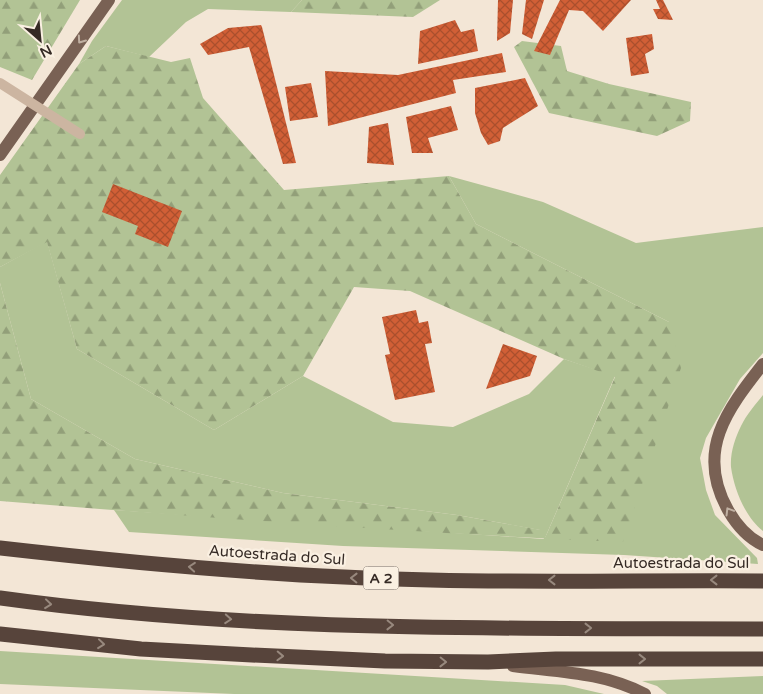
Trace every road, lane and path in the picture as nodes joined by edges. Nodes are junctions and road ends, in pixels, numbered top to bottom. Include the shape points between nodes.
1 (109, 0) edge
2 (0, 83) edge
3 (80, 134) dead end
4 (0, 155) edge
5 (763, 364) edge
6 (763, 545) edge
7 (0, 548) edge
8 (763, 580) edge
9 (0, 598) edge
10 (763, 629) edge
11 (0, 634) edge
12 (763, 659) edge
13 (488, 662) junction
14 (645, 694) edge

1 -> 4 main road
2 - 3 lane, bridge
6 -> 5 main road via 743,530 731,515 720,493 714,458 717,437 725,417
8 -> 7 highway, Autoestrada do Sul / A 2 via 345,578
9 -> 10 highway via 155,614 312,623
11 -> 13 highway via 141,649
13 -> 12 highway
13 - 14 main road via 592,675 614,680

